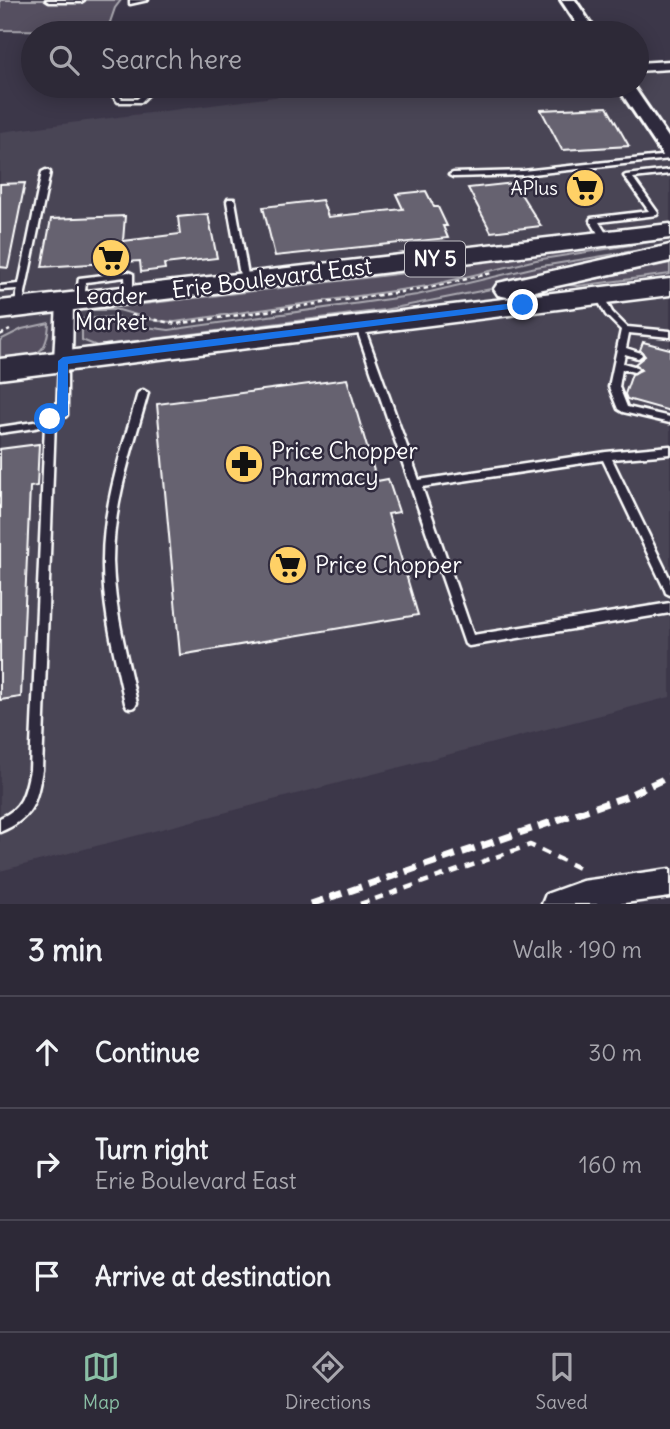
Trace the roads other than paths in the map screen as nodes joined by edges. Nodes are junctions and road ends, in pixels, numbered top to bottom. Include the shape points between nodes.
1 (49, 0) edge
2 (81, 0) edge
3 (568, 0) edge
4 (582, 21) edge
5 (670, 65) edge
6 (649, 66) edge
7 (118, 98) edge
8 (142, 98) edge
9 (633, 98) edge
10 (670, 155) edge
11 (46, 172) dead end
12 (670, 172) edge
13 (453, 175) dead end
14 (231, 201) dead end
15 (670, 231) edge
16 (605, 238) junction
17 (670, 253) edge
18 (245, 281) junction
19 (670, 287) edge
20 (600, 296) junction
21 (10, 298) edge
22 (72, 301) junction
23 (359, 324) junction
24 (625, 330) junction
25 (670, 334) edge
26 (621, 350) junction
27 (638, 355) dead end
28 (63, 361) junction
29 (619, 365) junction
30 (0, 369) edge
31 (634, 369) dead end
32 (143, 393) dead end
33 (50, 419) junction
34 (670, 420) edge
35 (0, 430) edge
36 (670, 450) edge
37 (606, 456) junction
38 (416, 484) junction
39 (670, 590) edge
40 (670, 608) edge
41 (131, 703) dead end
42 (0, 825) edge
43 (670, 883) edge
44 (556, 904) edge

1 - 2 lane
3 - 4 street
5 - 6 street
7 - 8 lane
9 - 10 street
10 - 13 lane via 523,173
11 - 21 lane
12 - 16 lane via 628,176 653,213 594,220
14 - 18 lane
15 - 16 main road, Erie Boulevard East / NY 5
16 - 18 main road, Erie Boulevard East / NY 5
17 - 23 main road
18 - 22 main road, Erie Boulevard East / NY 5 via 128,304
19 - 20 main road
20 - 23 main road
20 - 24 lane
21 - 22 main road, Erie Boulevard East / NY 5
22 - 28 street
23 - 28 main road
23 - 38 lane
24 - 25 lane
24 - 26 lane
26 - 27 lane
26 - 29 lane
28 - 30 main road
28 - 33 lane via 62,415
29 - 31 lane
29 - 34 lane via 614,387 623,409
32 - 41 lane via 109,541 111,604
33 - 35 lane
33 - 42 lane via 36,770 24,811
36 - 37 lane
37 - 38 lane
37 - 39 lane
38 - 40 lane via 469,641
43 - 44 street via 582,895

